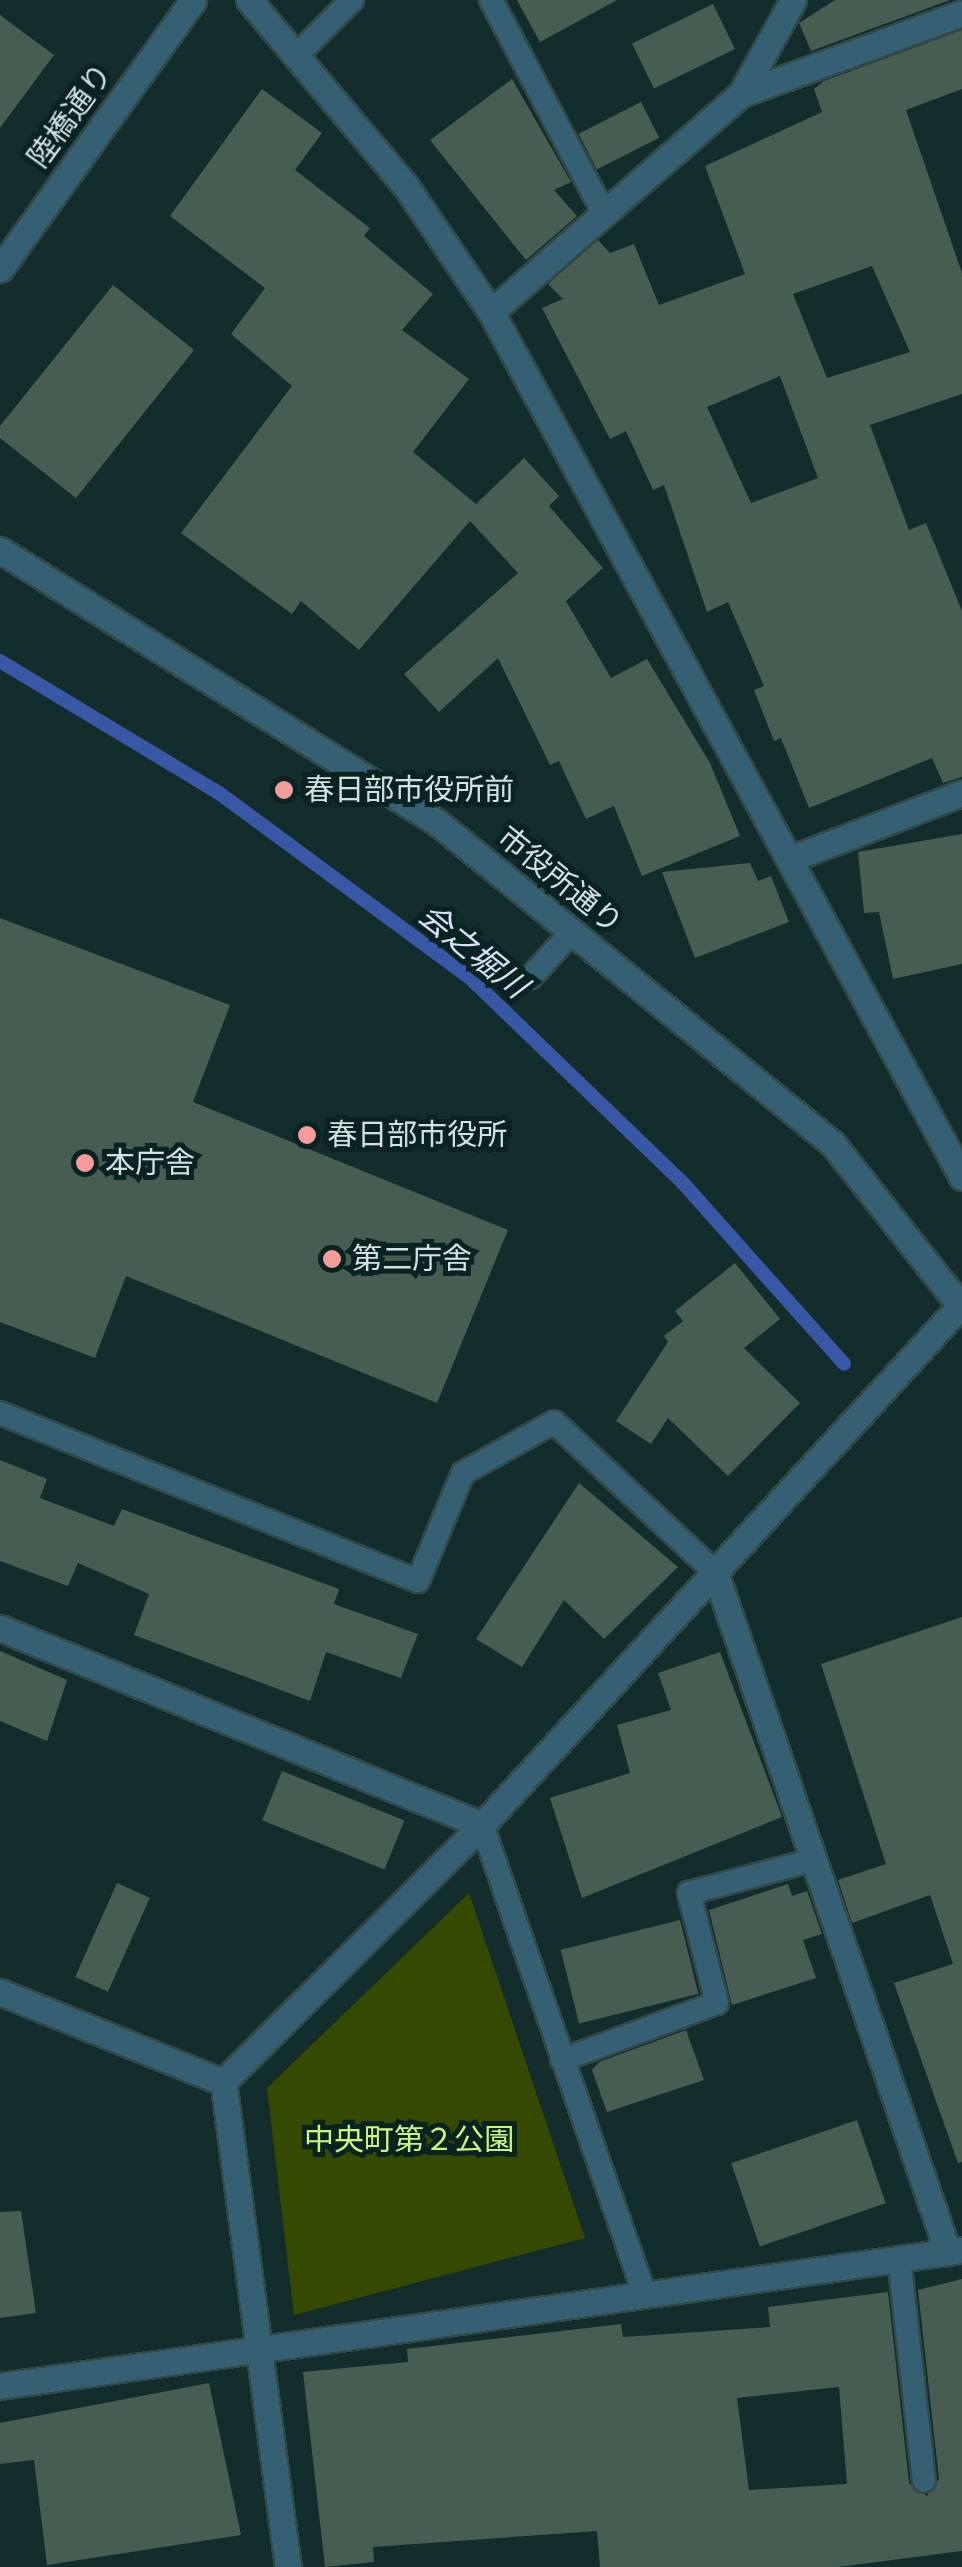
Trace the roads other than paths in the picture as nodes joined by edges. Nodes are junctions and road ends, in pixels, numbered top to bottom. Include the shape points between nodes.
1 (193, 0) edge
2 (249, 0) edge
3 (352, 0) edge
4 (491, 0) edge
5 (793, 0) edge
6 (962, 13) edge
7 (298, 55) junction
8 (741, 94) junction
9 (604, 213) junction
10 (0, 270) edge
11 (491, 312) junction
12 (0, 550) edge
13 (962, 793) edge
14 (790, 859) junction
15 (572, 932) junction
16 (531, 977) dead end
17 (962, 1177) edge
18 (962, 1306) edge
19 (0, 1412) edge
20 (715, 1572) junction
21 (0, 1628) edge
22 (482, 1825) junction
23 (813, 1860) junction
24 (0, 1992) edge
25 (562, 2060) junction
26 (223, 2082) junction
27 (955, 2251) edge
28 (899, 2258) junction
29 (644, 2294) junction
30 (258, 2347) junction
31 (0, 2386) edge
32 (924, 2481) dead end
33 (288, 2567) edge

1 - 10 street, 陸橋通り
2 - 7 street
3 - 7 lane
4 - 9 lane
5 - 8 street
6 - 8 street
7 - 11 street via 405,186
8 - 9 street
9 - 11 street
11 - 14 street
12 - 15 street, 市役所通り via 313,737
13 - 14 street
14 - 17 street
15 - 16 lane
15 - 18 street, 市役所通り via 834,1144
18 - 20 street
19 - 20 lane via 418,1581 462,1473 554,1422
20 - 22 street
20 - 23 street
21 - 22 street
22 - 25 lane
22 - 26 street
23 - 25 lane via 689,1892 717,2003
23 - 27 street
24 - 26 street
25 - 29 lane
26 - 30 street
27 - 28 street
28 - 29 street
28 - 32 lane
29 - 30 street
30 - 31 street
30 - 33 street

